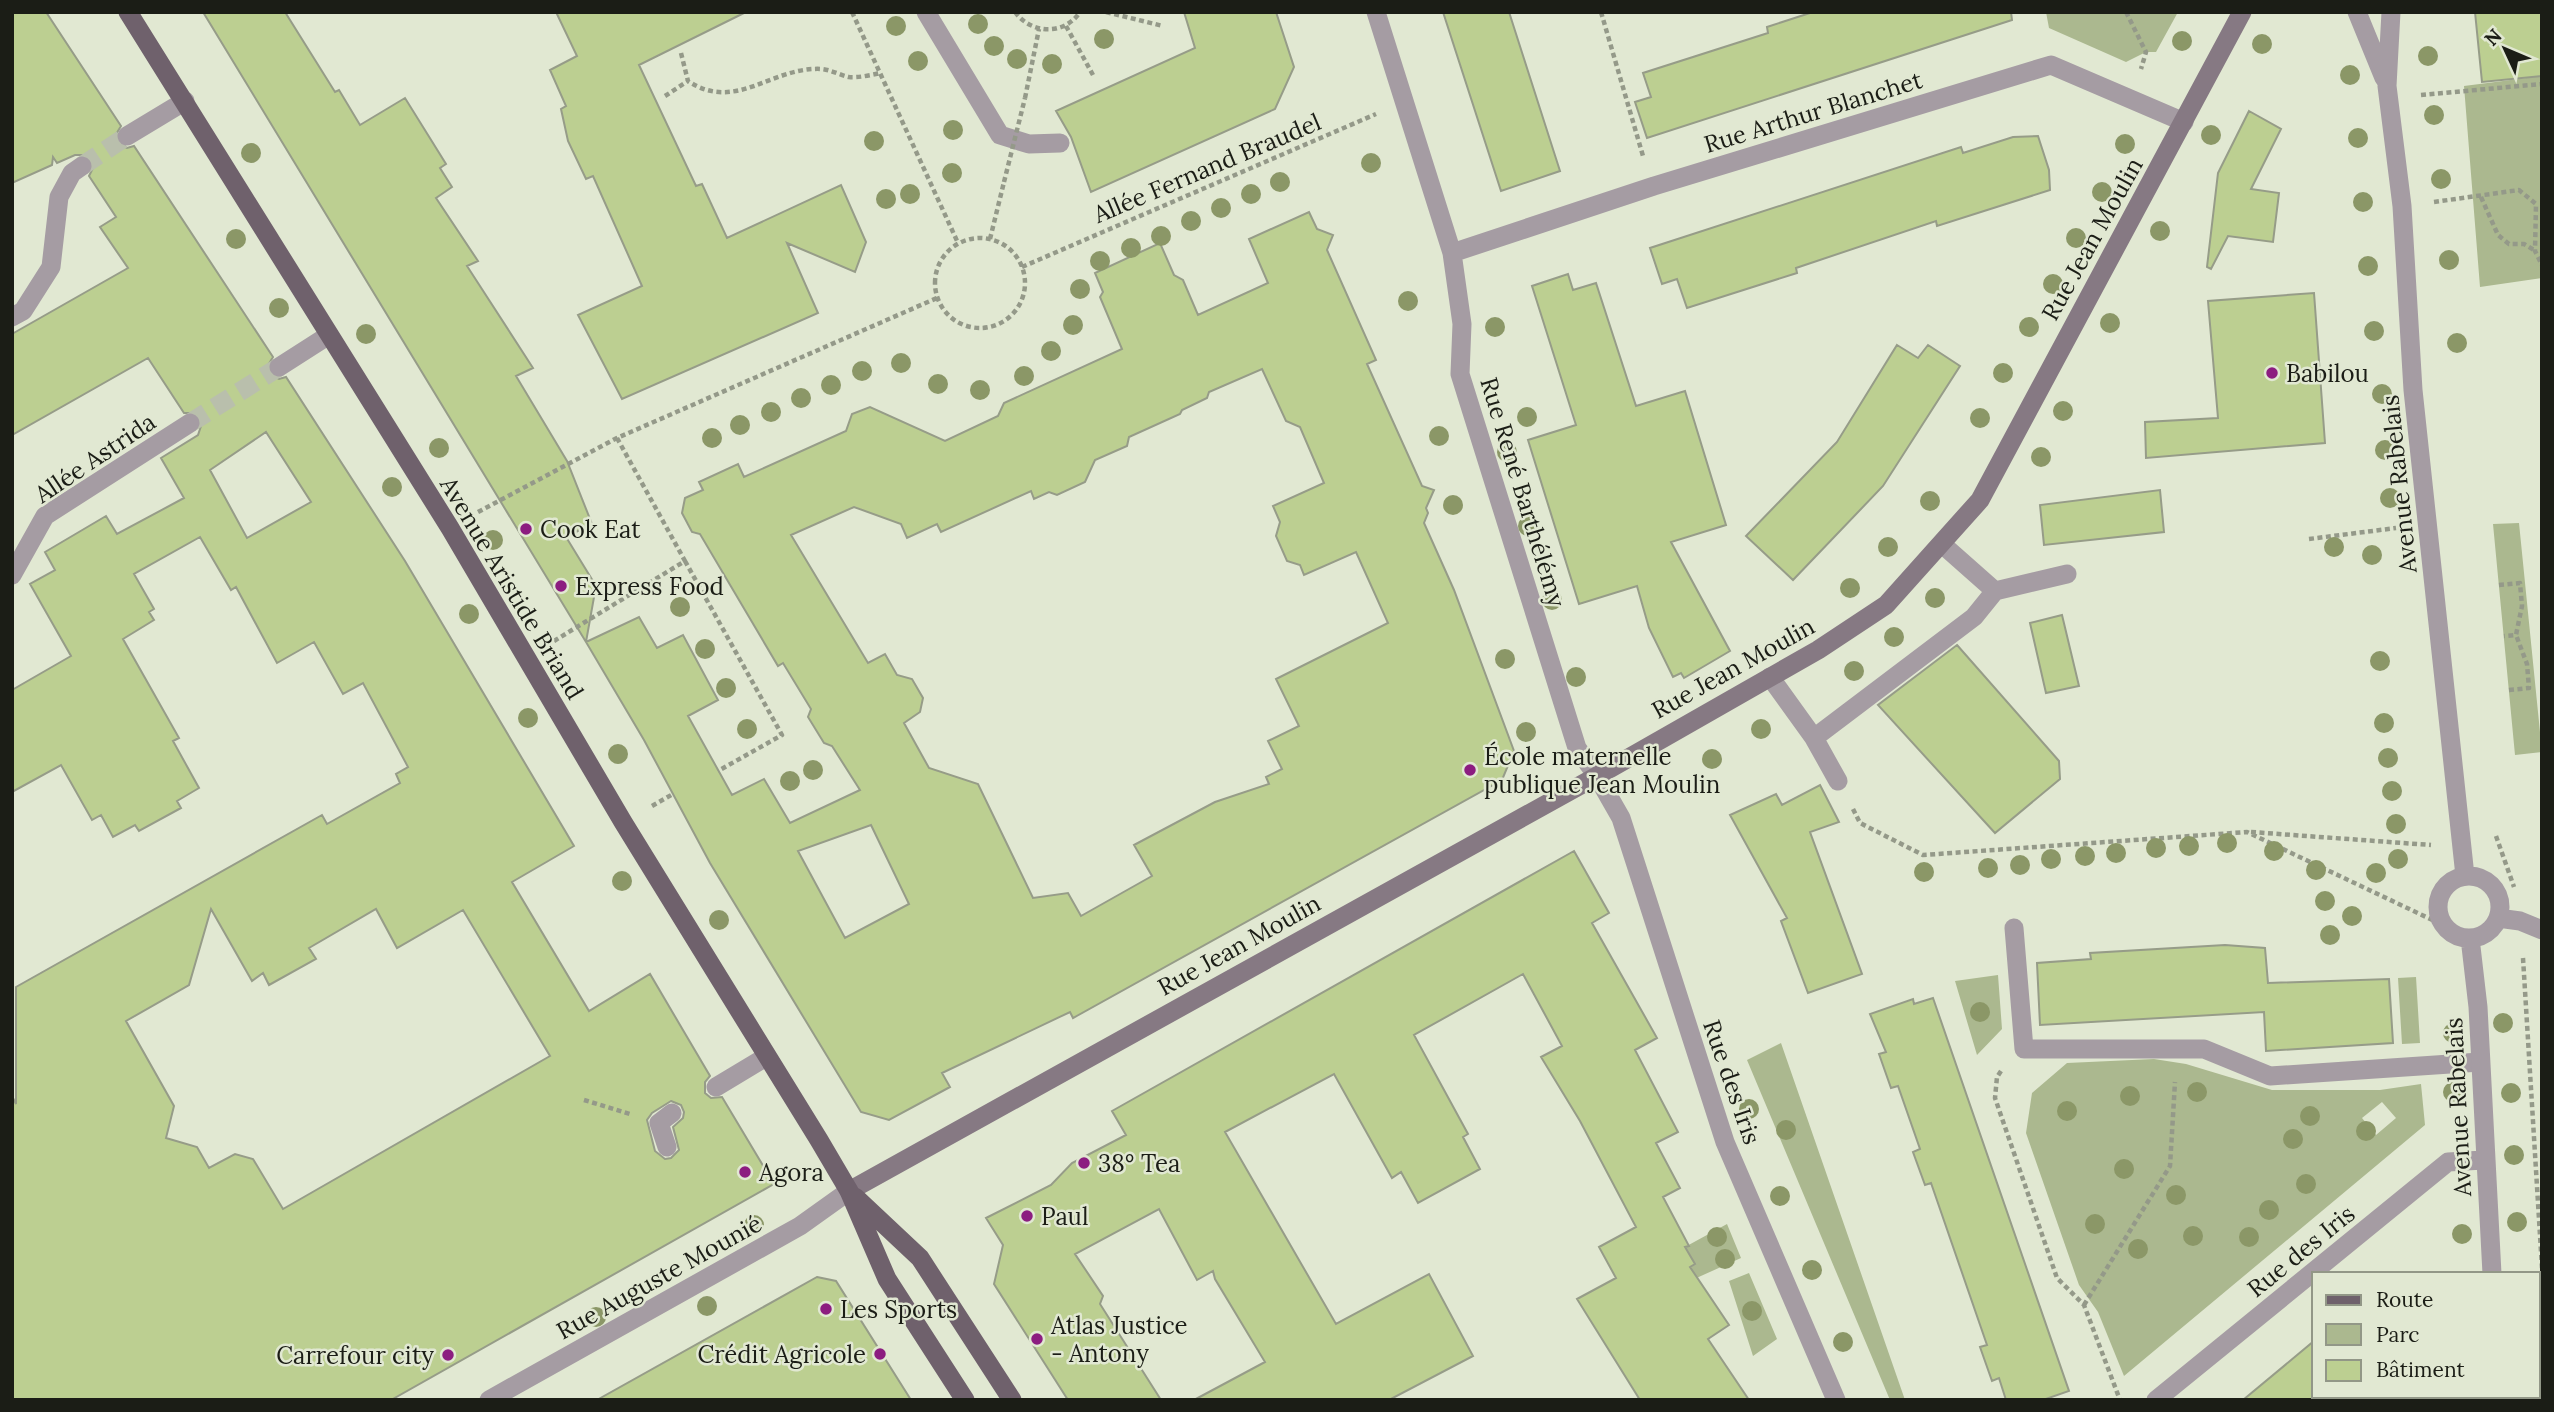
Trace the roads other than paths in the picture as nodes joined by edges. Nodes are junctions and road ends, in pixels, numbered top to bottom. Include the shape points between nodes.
1 (128, 12) edge
2 (926, 12) edge
3 (1376, 12) edge
4 (2242, 12) edge
5 (2357, 12) edge
6 (2391, 12) edge
7 (2388, 92) junction
8 (185, 101) junction
9 (2184, 122) junction
10 (127, 136) tunnel mouth
11 (1060, 143) dead end
12 (82, 166) tunnel mouth
13 (1452, 253) junction
14 (12, 317) edge
15 (329, 335) junction
16 (279, 367) tunnel mouth
17 (190, 423) tunnel mouth
18 (1942, 545) junction
19 (2067, 573) dead end
20 (12, 575) edge
21 (1995, 591) junction
22 (1770, 677) junction
23 (1814, 738) junction
24 (1597, 776) junction
25 (1838, 781) road end
26 (2465, 876) junction
27 (2498, 918) junction
28 (2014, 928) dead end
29 (2542, 930) edge
30 (2470, 938) junction
31 (766, 1057) junction
32 (2480, 1062) junction
33 (716, 1087) dead end
34 (666, 1118) road end
35 (667, 1147) dead end
36 (2484, 1160) junction
37 (849, 1191) junction
38 (2313, 1272) edge
39 (2492, 1272) edge
40 (2312, 1273) edge
41 (489, 1400) edge
42 (965, 1400) edge
43 (1012, 1400) edge
44 (1836, 1400) edge
45 (2156, 1400) edge

1 - 8 main road, Avenue Aristide Briand
2 - 11 street via 1000,135 1028,144
3 - 13 street, Rue René Barthélémy
4 - 9 main road, Rue Jean Moulin
5 - 7 street, Avenue Rabelais
6 - 7 street, Avenue Rabelais
7 - 26 street, Avenue Rabelais via 2402,206 2413,390
8 - 10 street
8 - 15 main road, Avenue Aristide Briand
9 - 13 street, Rue Arthur Blanchet via 2051,65
9 - 18 main road, Rue Jean Moulin via 1980,500
12 - 14 street via 72,173 59,197 51,267 23,311
13 - 24 street, Rue René Barthélémy via 1462,324 1460,374 1577,748
15 - 16 street
15 - 31 main road, Avenue Aristide Briand via 450,528
17 - 20 street, Allée Astrida via 45,516
18 - 21 street
18 - 22 main road, Rue Jean Moulin via 1886,605
19 - 21 street
21 - 23 street via 1974,617
22 - 23 street
22 - 24 main road, Rue Jean Moulin
23 - 25 street
24 - 37 main road, Rue Jean Moulin
24 - 44 street, Rue des Iris via 1621,818 1724,1142
26 - 27 street via 2477,877 2494,888
26 - 30 street via 2441,892 2438,912 2444,926 2456,936
27 - 29 street via 2520,920
27 - 30 street via 2486,934
28 - 32 street via 2024,1049 2204,1049 2270,1076
30 - 32 street, Avenue Rabelais
31 - 33 street
31 - 37 main road, Avenue Aristide Briand
32 - 36 street, Avenue Rabelais
34 - 35 street
36 - 38 street, Rue des Iris via 2448,1162
36 - 39 street, Avenue Rabelais
37 - 41 street, Rue Auguste Mounié via 800,1226
37 - 42 main road via 887,1279
37 - 43 main road via 920,1258
40 - 45 street, Rue des Iris

